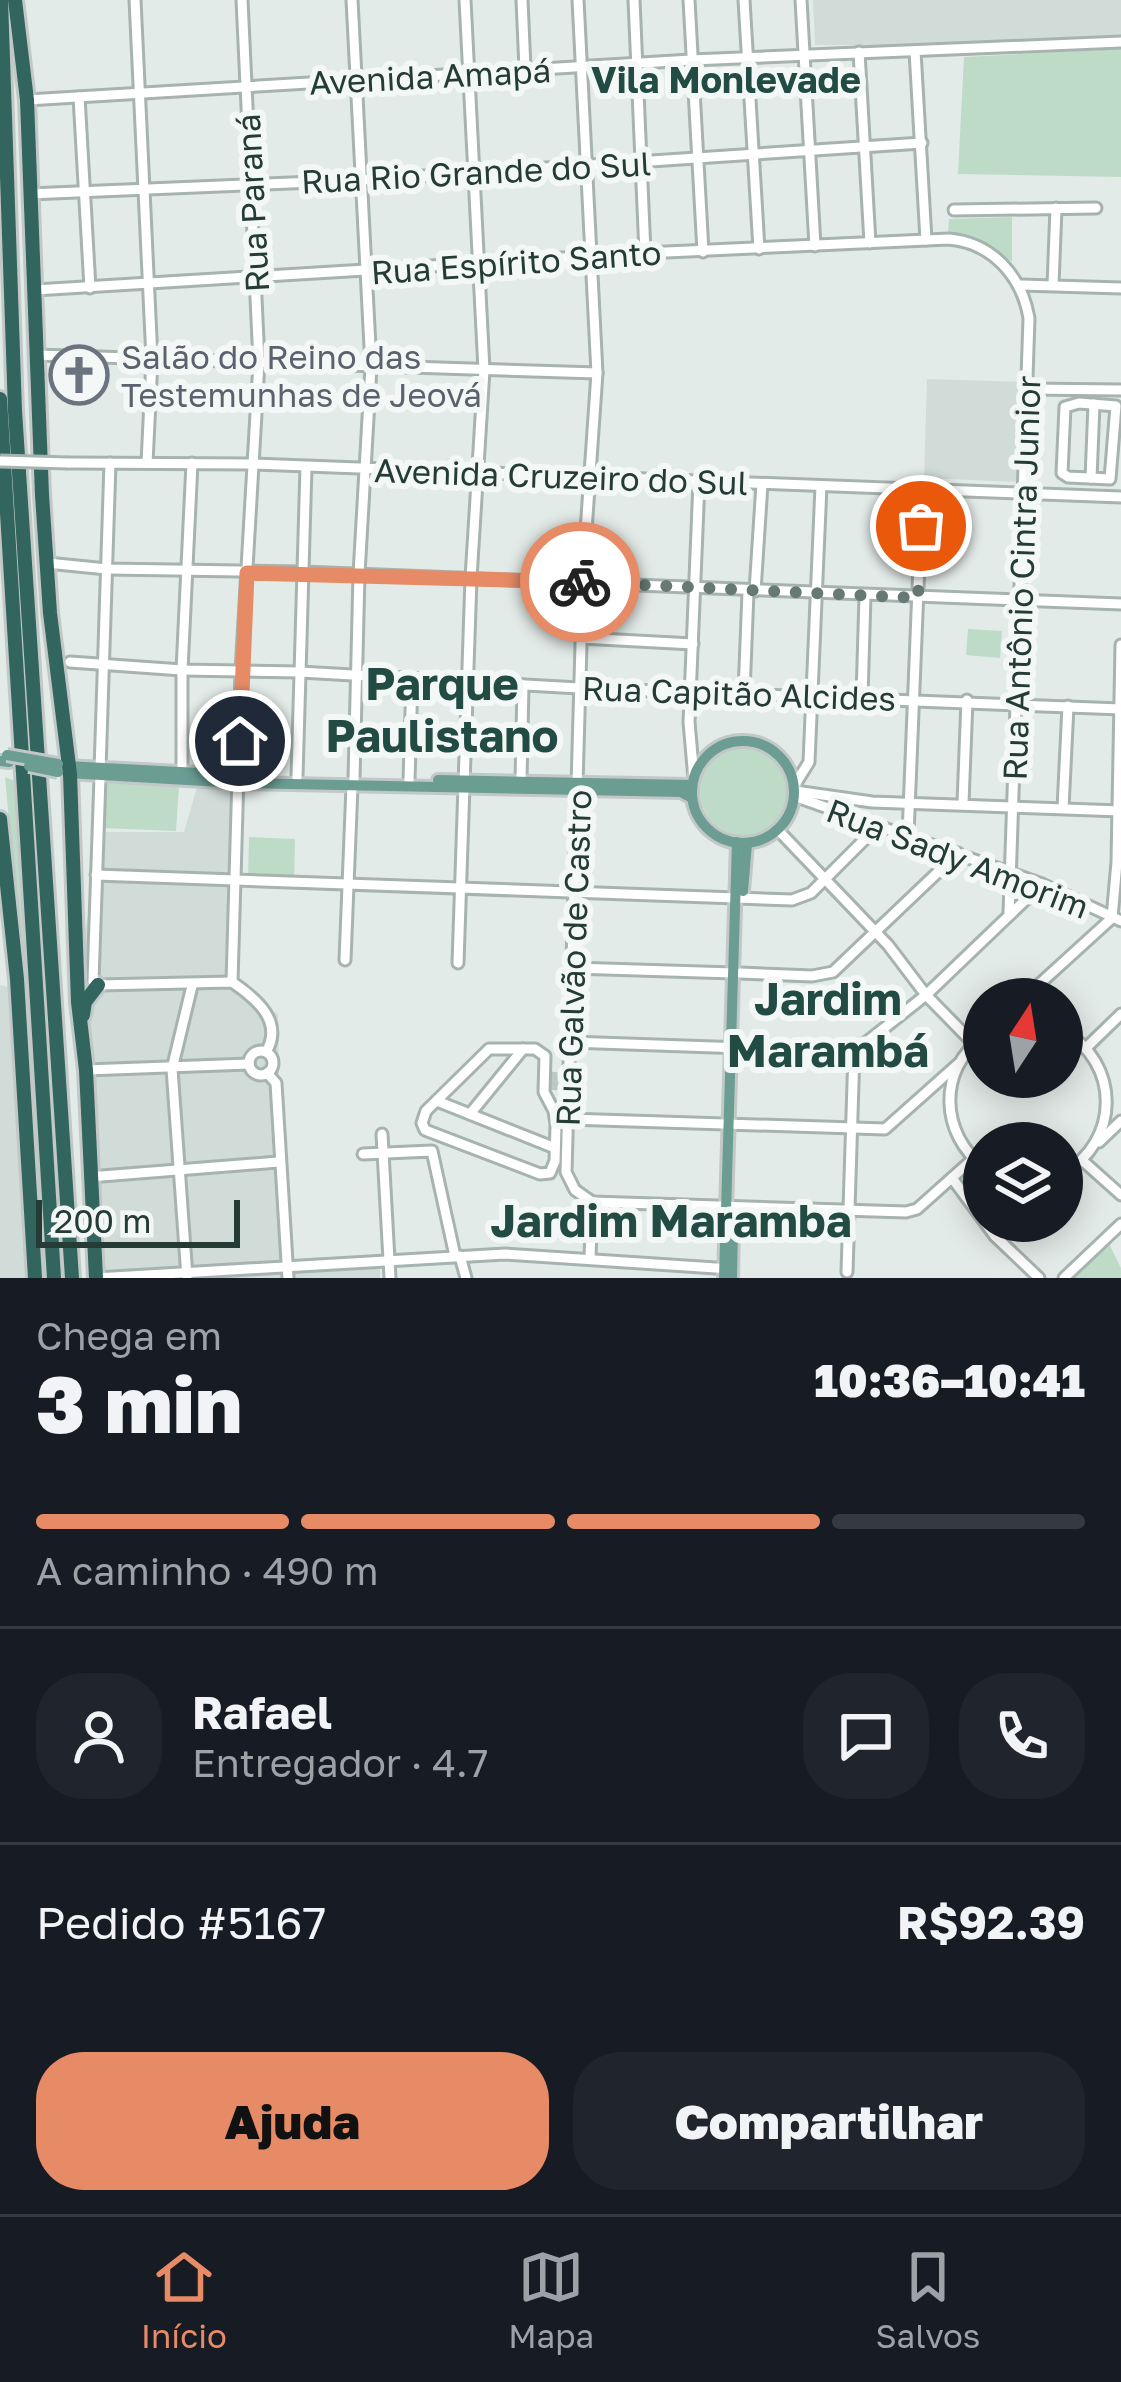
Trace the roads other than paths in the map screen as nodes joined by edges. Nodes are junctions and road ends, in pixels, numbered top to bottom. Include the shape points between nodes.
1 (1, 0) edge
2 (15, 0) edge
3 (135, 0) edge
4 (242, 0) edge
5 (352, 0) edge
6 (465, 0) edge
7 (522, 0) edge
8 (578, 0) edge
9 (634, 0) edge
10 (689, 0) edge
11 (744, 0) edge
12 (801, 0) edge
13 (1121, 42) edge
14 (915, 51) junction
15 (859, 52) junction
16 (804, 56) junction
17 (747, 58) junction
18 (691, 60) junction
19 (637, 63) junction
20 (580, 68) junction
21 (525, 69) junction
22 (468, 73) junction
23 (356, 80) junction
24 (246, 87) junction
25 (139, 94) junction
26 (79, 97) junction
27 (27, 100) junction
28 (922, 143) junction
29 (865, 149) junction
30 (809, 153) junction
31 (754, 157) junction
32 (696, 159) junction
33 (641, 163) junction
34 (585, 165) junction
35 (474, 171) junction
36 (363, 179) junction
37 (251, 184) junction
38 (142, 187) junction
39 (82, 191) junction
40 (29, 194) junction
41 (1056, 208) junction
42 (1096, 208) dead end
43 (954, 209) dead end
44 (926, 240) junction
45 (870, 243) junction
46 (815, 246) junction
47 (759, 249) junction
48 (703, 252) junction
49 (645, 253) junction
50 (590, 257) junction
51 (479, 265) junction
52 (368, 271) junction
53 (256, 279) junction
54 (149, 284) junction
55 (1022, 285) junction
56 (1053, 285) junction
57 (90, 288) junction
58 (1121, 288) edge
59 (35, 290) junction
60 (36, 355) junction
61 (152, 358) junction
62 (259, 362) junction
63 (371, 366) junction
64 (484, 370) junction
65 (597, 373) junction
66 (1028, 388) junction
67 (1080, 389) junction
68 (1121, 390) edge
69 (0, 399) edge
70 (1079, 403) junction
71 (1094, 404) junction
72 (0, 414) edge
73 (2, 425) edge
74 (0, 461) edge
75 (110, 463) junction
76 (147, 463) junction
77 (192, 463) junction
78 (252, 464) junction
79 (306, 466) junction
80 (363, 468) junction
81 (476, 472) junction
82 (589, 476) junction
83 (1091, 478) junction
84 (700, 482) junction
85 (762, 484) junction
86 (821, 486) junction
87 (922, 490) junction
88 (1024, 493) junction
89 (1121, 497) edge
90 (47, 563) junction
91 (107, 568) junction
92 (190, 571) junction
93 (303, 572) junction
94 (247, 573) junction
95 (359, 574) junction
96 (471, 578) junction
97 (583, 582) junction
98 (696, 588) junction
99 (752, 591) junction
100 (815, 592) junction
101 (865, 596) junction
102 (918, 598) junction
103 (1019, 603) junction
104 (1121, 604) edge
105 (581, 638) junction
106 (693, 644) junction
107 (1121, 645) edge
108 (70, 662) dead end
109 (105, 665) junction
110 (182, 670) junction
111 (241, 671) junction
112 (300, 672) junction
113 (355, 675) junction
114 (412, 679) junction
115 (469, 680) junction
116 (523, 686) junction
117 (579, 688) junction
118 (691, 692) junction
119 (744, 693) junction
120 (811, 696) junction
121 (862, 698) junction
122 (914, 699) junction
123 (967, 700) junction
124 (1017, 704) junction
125 (1068, 706) junction
126 (1120, 709) edge
127 (4, 758) edge
128 (64, 769) junction
129 (100, 773) junction
130 (182, 773) junction
131 (297, 777) junction
132 (239, 779) junction
133 (521, 780) junction
134 (409, 781) junction
135 (353, 783) junction
136 (463, 783) junction
137 (579, 786) junction
138 (693, 787) junction
139 (794, 791) junction
140 (910, 802) junction
141 (963, 803) junction
142 (1012, 807) junction
143 (1063, 808) junction
144 (1119, 811) edge
145 (0, 819) edge
146 (879, 825) junction
147 (778, 830) junction
148 (908, 835) junction
149 (742, 843) junction
150 (958, 853) junction
151 (1009, 874) junction
152 (96, 875) junction
153 (826, 878) junction
154 (235, 880) junction
155 (348, 884) junction
156 (1042, 884) junction
157 (460, 888) junction
158 (576, 893) junction
159 (739, 899) junction
160 (1010, 913) junction
161 (1117, 916) edge
162 (876, 932) junction
163 (345, 960) dead end
164 (458, 963) dead end
165 (573, 968) junction
166 (737, 973) junction
167 (0, 978) edge
168 (1047, 978) edge
169 (17, 979) junction
170 (232, 982) junction
171 (98, 985) junction
172 (192, 986) junction
173 (926, 995) junction
174 (1121, 1015) edge
175 (963, 1026) edge
176 (81, 1032) junction
177 (570, 1042) junction
178 (1083, 1044) edge
179 (1087, 1047) junction
180 (524, 1049) junction
181 (735, 1049) junction
182 (266, 1052) junction
183 (854, 1052) junction
184 (963, 1058) edge
185 (249, 1064) junction
186 (958, 1064) junction
187 (172, 1069) junction
188 (86, 1070) junction
189 (267, 1073) junction
190 (555, 1081) junction
191 (437, 1101) junction
192 (470, 1114) junction
193 (568, 1119) junction
194 (1121, 1121) edge
195 (732, 1124) junction
196 (851, 1128) junction
197 (382, 1134) dead end
198 (1096, 1145) junction
199 (963, 1146) edge
200 (555, 1148) junction
201 (384, 1153) junction
202 (363, 1154) dead end
203 (1083, 1161) joint
204 (278, 1162) junction
205 (963, 1168) edge
206 (179, 1170) junction
207 (89, 1177) junction
208 (952, 1178) junction
209 (963, 1193) edge
210 (1121, 1195) edge
211 (592, 1202) junction
212 (730, 1206) junction
213 (848, 1210) junction
214 (1121, 1224) edge
215 (1001, 1242) edge
216 (457, 1256) junction
217 (590, 1257) junction
218 (389, 1259) junction
219 (287, 1265) junction
220 (848, 1272) dead end
221 (728, 1273) edge
222 (186, 1275) edge
223 (35, 1278) edge
224 (54, 1278) edge
225 (72, 1278) edge
226 (96, 1278) edge
227 (289, 1278) edge
228 (390, 1278) edge
229 (466, 1278) edge
230 (1039, 1278) edge
231 (1064, 1278) edge

1 - 225 highway via 15,410
2 - 27 highway
3 - 25 street
4 - 24 street, Rua Paraná
5 - 23 street
6 - 22 street
7 - 21 street
8 - 20 street, Rua Galvão de Castro
9 - 19 street
10 - 18 street
11 - 17 street
12 - 16 street
13 - 14 street, Avenida Amapá
14 - 15 street, Avenida Amapá
14 - 28 street
15 - 16 street, Avenida Amapá
15 - 29 street
16 - 17 street, Avenida Amapá
16 - 30 street
17 - 18 street, Avenida Amapá
17 - 31 street
18 - 19 street, Avenida Amapá
18 - 32 street
19 - 20 street, Avenida Amapá
19 - 33 street
20 - 21 street, Avenida Amapá
20 - 34 street, Rua Galvão de Castro
21 - 22 street, Avenida Amapá
22 - 23 street, Avenida Amapá
22 - 35 street
23 - 24 street, Avenida Amapá
23 - 36 street
24 - 25 street, Avenida Amapá
24 - 37 street, Rua Paraná
25 - 26 street, Avenida Amapá
25 - 38 street
26 - 27 street, Avenida Amapá
26 - 39 street
27 - 40 highway
28 - 29 street, Rua Rio Grande do Sul
28 - 44 street
29 - 30 street, Rua Rio Grande do Sul
29 - 45 street
30 - 31 street, Rua Rio Grande do Sul
30 - 46 street
31 - 32 street, Rua Rio Grande do Sul
31 - 47 street
32 - 33 street, Rua Rio Grande do Sul
32 - 48 street
33 - 34 street, Rua Rio Grande do Sul
33 - 49 street
34 - 35 street, Rua Rio Grande do Sul
34 - 50 street, Rua Galvão de Castro
35 - 36 street, Rua Rio Grande do Sul
35 - 51 street
36 - 37 street, Rua Rio Grande do Sul
36 - 52 street
37 - 38 street, Rua Rio Grande do Sul
37 - 53 street, Rua Paraná
38 - 39 street, Rua Rio Grande do Sul
38 - 54 street
39 - 40 street, Rua Rio Grande do Sul
39 - 57 street
40 - 59 highway
41 - 42 street
41 - 43 street
41 - 56 street
44 - 45 street, Rua Espírito Santo
44 - 55 street, Rua Espírito Santo via 962,240
45 - 46 street, Rua Espírito Santo
46 - 47 street, Rua Espírito Santo
47 - 48 street, Rua Espírito Santo
48 - 49 street, Rua Espírito Santo
49 - 50 street, Rua Espírito Santo
50 - 51 street, Rua Espírito Santo
50 - 65 street, Rua Galvão de Castro
51 - 52 street, Rua Espírito Santo
51 - 64 street
52 - 53 street, Rua Espírito Santo
52 - 63 street
53 - 54 street, Rua Espírito Santo
53 - 62 street, Rua Paraná
54 - 57 street, Rua Espírito Santo
54 - 61 street
55 - 56 street
55 - 66 street, Rua Antônio Cintra Junior via 1030,318
56 - 58 street
57 - 59 street, Rua Espírito Santo
59 - 60 highway
60 - 61 street
60 - 90 highway
61 - 62 street
61 - 76 street
62 - 63 street
62 - 78 street, Rua Paraná
63 - 64 street
63 - 80 street
64 - 65 street
64 - 81 street
65 - 82 street, Rua Galvão de Castro
66 - 67 street
66 - 88 street, Rua Antônio Cintra Junior
67 - 68 street
67 - 70 street
69 - 73 highway
70 - 71 street
70 - 83 street via 1064,406 1062,472
71 - 83 street
71 - 83 street via 1118,410 1113,476
72 - 73 highway
73 - 224 highway
74 - 75 street, Avenida Cruzeiro do Sul, bridge
75 - 76 street, Avenida Cruzeiro do Sul
75 - 91 street
76 - 77 street, Avenida Cruzeiro do Sul
77 - 78 street, Avenida Cruzeiro do Sul
77 - 92 street
78 - 79 street, Avenida Cruzeiro do Sul
78 - 94 street, Rua Paraná
79 - 80 street, Avenida Cruzeiro do Sul
79 - 93 street
80 - 81 street, Avenida Cruzeiro do Sul
80 - 95 street
81 - 82 street, Avenida Cruzeiro do Sul
81 - 96 street
82 - 84 street, Avenida Cruzeiro do Sul
82 - 97 street, Rua Galvão de Castro
84 - 85 street, Avenida Cruzeiro do Sul
84 - 98 street
85 - 86 street, Avenida Cruzeiro do Sul
85 - 99 street
86 - 87 street, Avenida Cruzeiro do Sul
86 - 100 street
87 - 88 street, Avenida Cruzeiro do Sul
87 - 102 street
88 - 89 street, Avenida Cruzeiro do Sul
88 - 103 street, Rua Antônio Cintra Junior
90 - 91 street
90 - 128 highway
91 - 92 street
91 - 109 street
92 - 94 street
92 - 110 street
93 - 94 street
93 - 95 street
93 - 112 street
94 - 111 street, Rua Paraná
95 - 96 street
95 - 113 street
96 - 97 street
96 - 115 street
97 - 98 street
97 - 105 street, Rua Galvão de Castro
98 - 99 street
98 - 106 street
99 - 100 street
99 - 119 street
100 - 101 street
100 - 120 street
101 - 102 street
101 - 121 street
102 - 103 street
102 - 122 street
103 - 104 street
103 - 124 street, Rua Antônio Cintra Junior
105 - 106 street
105 - 117 street, Rua Galvão de Castro
106 - 118 street
107 - 126 street
108 - 109 street, Rua Capitão Alcides
109 - 110 street, Rua Capitão Alcides
109 - 129 street
110 - 111 street, Rua Capitão Alcides
110 - 130 street
111 - 112 street, Rua Capitão Alcides
111 - 132 street, Rua Paraná
112 - 113 street, Rua Capitão Alcides
112 - 131 street
113 - 114 street, Rua Capitão Alcides
113 - 135 street
114 - 115 street, Rua Capitão Alcides
114 - 134 street
115 - 116 street, Rua Capitão Alcides
115 - 136 street
116 - 117 street, Rua Capitão Alcides
116 - 133 street
117 - 118 street, Rua Capitão Alcides
117 - 137 street, Rua Galvão de Castro
118 - 119 street, Rua Capitão Alcides
118 - 138 street
119 - 120 street, Rua Capitão Alcides
120 - 121 street, Rua Capitão Alcides
120 - 139 street via 808,762
121 - 122 street, Rua Capitão Alcides
122 - 123 street, Rua Capitão Alcides
122 - 140 street
123 - 124 street, Rua Capitão Alcides
123 - 141 street
124 - 125 street, Rua Capitão Alcides
124 - 142 street, Rua Antônio Cintra Junior
125 - 126 street, Rua Capitão Alcides
125 - 143 street
126 - 144 street
127 - 128 main road, bridge
128 - 129 main road
128 - 176 highway
129 - 130 main road
129 - 132 main road
129 - 152 street
130 - 132 main road
131 - 132 main road
131 - 135 main road
132 - 135 main road
132 - 154 street, Rua Paraná
133 - 136 main road
133 - 137 main road
134 - 135 main road
134 - 136 main road
135 - 136 main road
135 - 155 street
136 - 137 main road
136 - 157 street
137 - 138 main road
137 - 158 street, Rua Galvão de Castro
138 - 139 main road via 699,766 719,747 747,741 773,751
138 - 149 main road via 695,811 709,831
139 - 140 street
139 - 146 street, Rua Sady Amorim
139 - 147 main road
140 - 141 street
140 - 148 street
141 - 142 street
142 - 143 street
142 - 151 street, Rua Antônio Cintra Junior
143 - 144 street
144 - 161 street
145 - 169 highway
146 - 148 street, Rua Sady Amorim
146 - 153 street
147 - 149 main road
147 - 153 street
148 - 150 street, Rua Sady Amorim
149 - 159 main road
150 - 151 street, Rua Sady Amorim
150 - 162 street
151 - 156 street, Rua Sady Amorim
151 - 160 street, Rua Antônio Cintra Junior
152 - 154 street
152 - 171 street via 90,975
153 - 159 street via 801,899
153 - 162 street
154 - 155 street
154 - 170 street, Rua Paraná
155 - 157 street
155 - 163 street
156 - 160 street
156 - 161 street, Rua Sady Amorim
157 - 158 street
157 - 164 street
158 - 159 street
158 - 165 street, Rua Galvão de Castro
159 - 166 main road
160 - 173 street
161 - 168 street
162 - 166 street via 824,976
162 - 173 street
165 - 166 street
165 - 177 street, Rua Galvão de Castro
166 - 181 main road
167 - 169 street
169 - 223 highway
170 - 172 street
170 - 182 street via 272,1021 275,1039
171 - 172 street
171 - 176 highway via 85,1002
172 - 187 street
173 - 175 street
173 - 183 street
174 - 179 street
176 - 188 highway
177 - 181 street
177 - 190 street, Rua Galvão de Castro
178 - 179 street
179 - 198 street via 1108,1094
180 - 190 street via 542,1052
180 - 191 street via 486,1051
180 - 192 street
181 - 183 street
181 - 195 main road
182 - 185 street via 254,1053
182 - 189 street via 273,1063
183 - 196 street
184 - 186 street
185 - 187 street
185 - 189 street via 256,1075
186 - 196 street via 885,1129
186 - 199 street via 949,1114
187 - 188 street
187 - 206 street
188 - 207 highway
189 - 204 street via 276,1084
190 - 193 street, Rua Galvão de Castro
190 - 200 street
191 - 192 street
191 - 200 street via 422,1117 425,1130 540,1174 554,1168
192 - 200 street
193 - 195 street
193 - 211 street, Rua Galvão de Castro via 566,1172
194 - 198 street
195 - 196 street
195 - 212 main road
196 - 213 street
197 - 201 street
198 - 203 street
201 - 202 street
201 - 216 street via 432,1151
201 - 218 street
203 - 210 street
204 - 206 street
204 - 219 street
205 - 208 street
206 - 207 street
206 - 222 street
207 - 226 highway
208 - 209 street
208 - 213 street via 917,1209
211 - 212 street
211 - 217 street, Rua Galvão de Castro
212 - 213 street
212 - 221 main road
213 - 220 street
214 - 231 street
215 - 230 street
216 - 217 street
216 - 218 street
216 - 229 street
217 - 221 street
218 - 219 street
218 - 228 street
219 - 222 street
219 - 227 street
222 - 226 street

